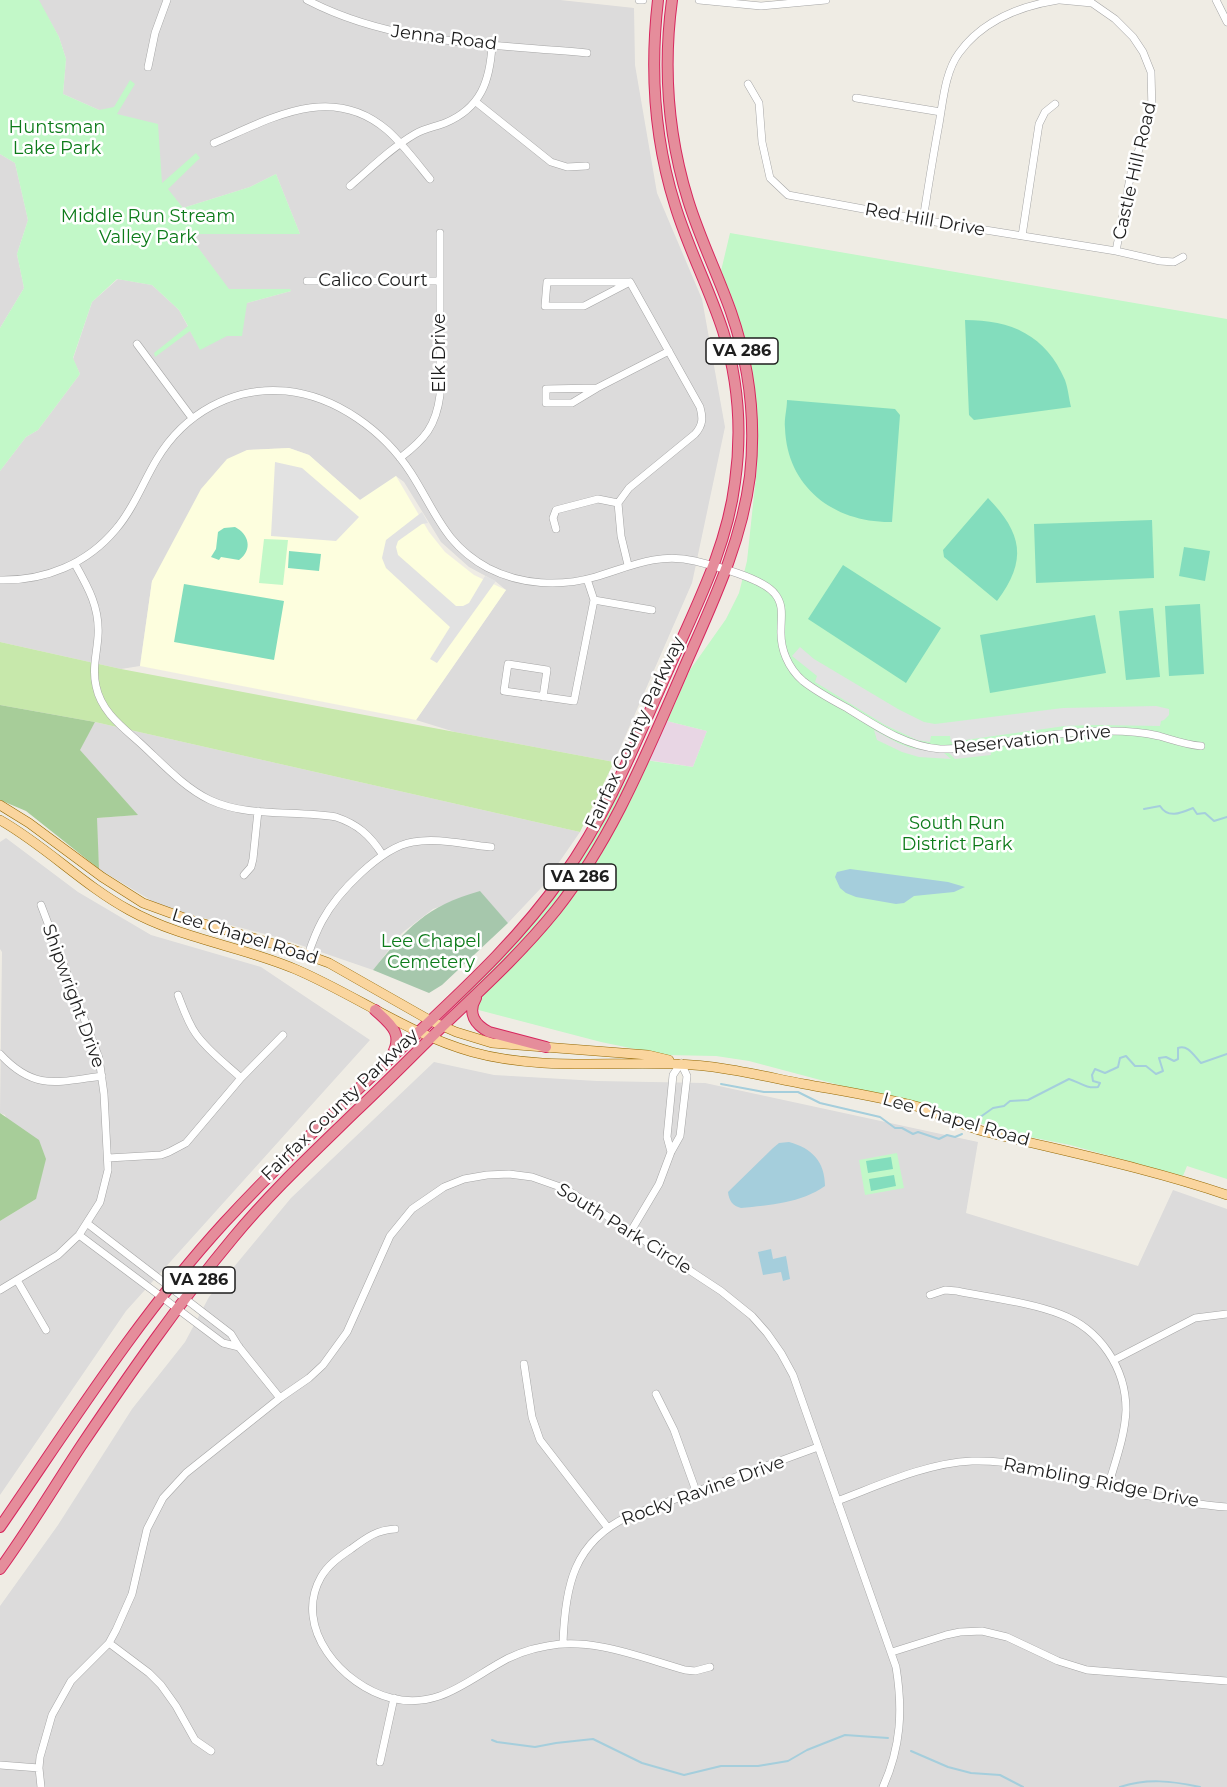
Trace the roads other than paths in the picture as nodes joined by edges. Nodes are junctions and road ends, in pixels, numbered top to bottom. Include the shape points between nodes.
1 (167, 0) edge
2 (307, 0) edge
3 (639, 0) edge
4 (643, 0) edge
5 (658, 0) edge
6 (672, 0) edge
7 (699, 0) edge
8 (826, 0) edge
9 (1059, 0) edge
10 (1216, 0) edge
11 (738, 2) edge
12 (1093, 2) edge
13 (1227, 22) edge
14 (492, 45) junction
15 (587, 53) dead end
16 (148, 67) dead end
17 (748, 84) dead end
18 (856, 98) dead end
19 (476, 102) junction
20 (1055, 105) dead end
21 (941, 112) junction
22 (214, 143) dead end
23 (400, 144) junction
24 (586, 166) dead end
25 (430, 179) dead end
26 (350, 186) dead end
27 (923, 220) junction
28 (440, 233) dead end
29 (1022, 236) junction
30 (1116, 251) junction
31 (1183, 257) dead end
32 (307, 281) dead end
33 (440, 281) junction
34 (630, 282) junction
35 (137, 344) dead end
36 (669, 351) junction
37 (597, 388) junction
38 (192, 418) junction
39 (400, 458) junction
40 (618, 503) junction
41 (556, 529) dead end
42 (75, 564) junction
43 (628, 565) junction
44 (713, 567) junction
45 (726, 571) junction
46 (587, 579) junction
47 (0, 580) edge
48 (594, 600) junction
49 (652, 610) dead end
50 (543, 697) junction
51 (1202, 746) dead end
52 (0, 806) edge
53 (258, 811) junction
54 (0, 820) edge
55 (491, 847) dead end
56 (382, 854) junction
57 (244, 875) dead end
58 (102, 877) junction
59 (93, 888) junction
60 (41, 905) dead end
61 (308, 955) junction
62 (479, 992) junction
63 (178, 995) dead end
64 (375, 1010) junction
65 (430, 1021) junction
66 (443, 1026) junction
67 (418, 1032) junction
68 (283, 1035) dead end
69 (432, 1039) junction
70 (546, 1047) junction
71 (0, 1054) edge
72 (387, 1063) junction
73 (681, 1064) junction
74 (102, 1076) junction
75 (241, 1078) junction
76 (671, 1152) junction
77 (108, 1158) junction
78 (1227, 1195) edge
79 (88, 1224) junction
80 (631, 1231) junction
81 (80, 1235) junction
82 (17, 1280) junction
83 (170, 1286) junction
84 (0, 1290) edge
85 (930, 1295) dead end
86 (161, 1297) junction
87 (186, 1298) junction
88 (177, 1309) junction
89 (1227, 1314) edge
90 (46, 1330) dead end
91 (239, 1347) junction
92 (1114, 1360) junction
93 (524, 1364) dead end
94 (656, 1395) dead end
95 (280, 1398) junction
96 (819, 1448) junction
97 (1108, 1486) junction
98 (696, 1491) junction
99 (837, 1501) junction
100 (1227, 1507) edge
101 (0, 1527) edge
102 (608, 1528) junction
103 (395, 1529) dead end
104 (0, 1569) edge
105 (109, 1643) junction
106 (563, 1643) junction
107 (892, 1652) junction
108 (710, 1667) dead end
109 (1227, 1681) edge
110 (394, 1698) junction
111 (211, 1751) dead end
112 (380, 1762) dead end
113 (0, 1765) edge
114 (39, 1768) junction
115 (41, 1787) edge
116 (883, 1787) edge

1 - 16 street
2 - 14 street, Jenna Road via 376,28 423,38
3 - 4 street
5 - 44 highway, Fairfax County Parkway / VA 286 via 654,77 664,163 721,327 737,402 734,489
6 - 45 highway, Fairfax County Parkway / VA 286 via 668,83 676,150 690,208 738,333 751,406 747,498
7 - 11 street
8 - 11 street via 761,6
9 - 12 street, Castle Hill Road
9 - 21 street, Castle Hill Road via 1016,10 972,37 957,55
10 - 13 street
12 - 30 street, Castle Hill Road via 1133,37 1151,72 1152,111 1131,172
14 - 15 street, Jenna Road
14 - 19 street via 489,75
17 - 27 street, Red Hill Drive via 759,103 766,168 770,178 788,195
18 - 21 street
19 - 23 street via 454,119 422,130
19 - 24 street via 551,162 567,167
20 - 29 street via 1045,112 1039,124
21 - 27 street, Castle Hill Road
22 - 23 street via 285,112 323,106 364,116 381,125
23 - 25 street
23 - 26 street
27 - 29 street, Red Hill Drive
28 - 33 street, Elk Drive
29 - 30 street, Red Hill Drive
30 - 31 street, Red Hill Drive via 1160,261 1174,262
32 - 33 street, Calico Court
33 - 39 street, Elk Drive via 438,406 426,434
34 - 34 street via 584,306 545,306 547,282
34 - 36 street
35 - 38 street
36 - 37 street
36 - 40 street via 700,407 701,427 629,488
37 - 37 street via 546,389 546,403 572,403
38 - 39 street, Reservation Drive via 244,394 299,393 355,417
38 - 42 street, Reservation Drive via 162,451 117,528
39 - 46 street, Reservation Drive via 443,530 475,560 505,575 534,583
40 - 41 street via 598,499 556,510
40 - 43 street
42 - 47 street, Reservation Drive via 37,577
42 - 53 street via 96,610 94,676 107,711 195,791 222,805
43 - 44 street, Reservation Drive via 672,559
43 - 46 street, Reservation Drive
44 - 45 street, Reservation Drive
44 - 65 highway, Fairfax County Parkway / VA 286 via 616,786 587,842 526,924
45 - 51 street, Reservation Drive via 763,584 778,597 784,652 801,679 906,741 951,749 1113,731
45 - 62 highway, Fairfax County Parkway / VA 286 via 628,794 603,841 550,916
46 - 48 street
48 - 49 street
48 - 50 street via 574,701
50 - 50 street via 504,691 508,664 547,670
52 - 58 main road, Lee Chapel Road
53 - 56 street via 344,819 364,831
53 - 57 street via 254,859
54 - 59 main road, Lee Chapel Road
55 - 56 street via 419,841
56 - 61 street via 330,908
58 - 59 main road
58 - 61 main road, Lee Chapel Road via 164,912
59 - 64 main road, Lee Chapel Road via 147,920 296,969
60 - 74 street, Shipwright Drive via 92,1036
61 - 65 main road, Lee Chapel Road
62 - 66 highway, Fairfax County Parkway / VA 286
62 - 70 highway via 472,1014 482,1029
63 - 75 street via 197,1035
64 - 67 main road, Lee Chapel Road
64 - 72 highway via 396,1035 396,1046
65 - 66 main road, Lee Chapel Road
65 - 67 highway, Fairfax County Parkway / VA 286
66 - 69 highway, Fairfax County Parkway / VA 286
66 - 70 main road, Lee Chapel Road via 492,1042
67 - 69 main road, Lee Chapel Road
67 - 72 highway, Fairfax County Parkway / VA 286
68 - 75 street
69 - 73 main road, Lee Chapel Road via 513,1060
69 - 87 highway, Fairfax County Parkway / VA 286 via 290,1176 231,1240
70 - 73 main road, Lee Chapel Road via 648,1055
71 - 74 street via 36,1080 54,1082
72 - 83 highway, Fairfax County Parkway / VA 286 via 258,1188
73 - 76 street via 673,1075 667,1137
73 - 76 street via 687,1076 684,1114 680,1136
73 - 78 main road, Lee Chapel Road via 725,1068 916,1106 983,1131 1154,1171
74 - 77 street, Shipwright Drive
75 - 77 street via 180,1148 161,1155
76 - 80 street via 659,1184
77 - 79 street, Shipwright Drive via 105,1189
79 - 81 street, Shipwright Drive
79 - 83 street
80 - 95 street, South Park Circle via 566,1190 532,1177 487,1174 444,1187 400,1222 383,1247 337,1348 309,1378
80 - 96 street, South Park Circle via 735,1302 767,1333 793,1375
81 - 82 street, Shipwright Drive via 58,1255
81 - 86 street
82 - 84 street, Shipwright Drive
82 - 90 street
83 - 86 highway, Fairfax County Parkway / VA 286
83 - 87 street
85 - 92 street via 957,1291 1058,1313 1091,1332
86 - 88 street
86 - 101 highway, Fairfax County Parkway / VA 286
87 - 88 highway, Fairfax County Parkway / VA 286
87 - 91 street via 231,1334
88 - 91 street via 223,1343
88 - 104 highway, Fairfax County Parkway / VA 286
89 - 92 street via 1195,1318
91 - 95 street
92 - 97 street via 1126,1410
93 - 102 street via 532,1417 540,1440
94 - 98 street via 674,1430
95 - 105 street, South Park Circle via 186,1473 163,1498 147,1529 132,1594
96 - 98 street, Rocky Ravine Drive
96 - 99 street, South Park Circle
97 - 99 street, Rambling Ridge Drive via 1025,1465 973,1461 932,1468
97 - 100 street, Rambling Ridge Drive
98 - 102 street, Rocky Ravine Drive via 629,1515
99 - 107 street, South Park Circle
102 - 106 street, Rocky Ravine Drive via 585,1552 570,1582
103 - 110 street via 371,1534 330,1565 316,1589 312,1609 322,1644 341,1669 366,1688
105 - 111 street via 161,1685 195,1740
105 - 114 street, South Park Circle via 79,1672 57,1703
106 - 108 street via 606,1648 686,1670
106 - 110 street via 512,1656 445,1695 420,1700
107 - 109 street via 946,1635 982,1631 1007,1637 1087,1670
107 - 116 street, South Park Circle via 900,1722 894,1759
110 - 112 street
113 - 114 street
114 - 115 street, South Park Circle

